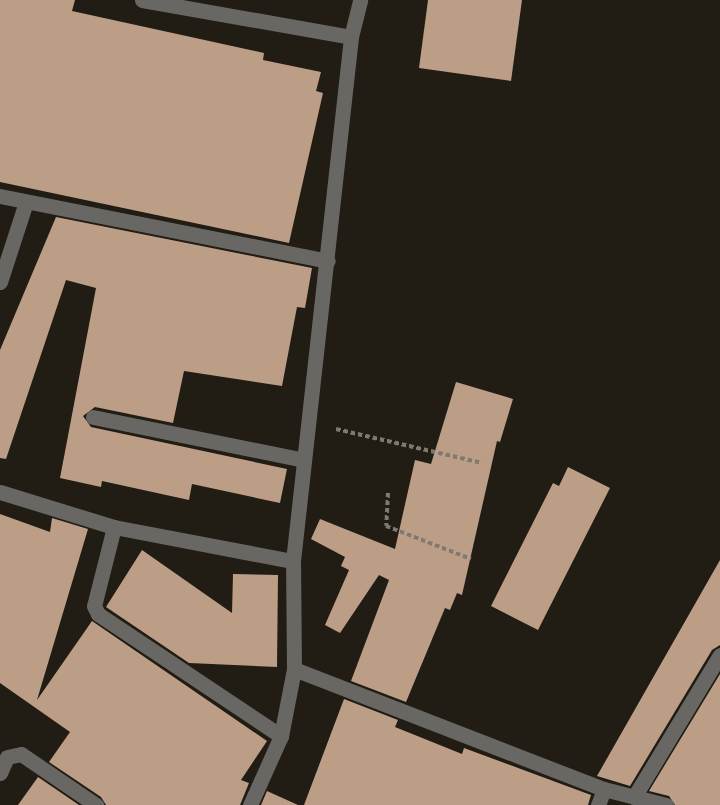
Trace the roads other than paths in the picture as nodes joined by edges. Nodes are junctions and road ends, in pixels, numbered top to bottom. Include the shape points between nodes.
1 (142, 0) edge
2 (360, 0) edge
3 (351, 37) junction
4 (0, 196) edge
5 (26, 202) junction
6 (328, 261) junction
7 (0, 282) edge
8 (93, 417) dead end
9 (304, 460) junction
10 (0, 492) edge
11 (114, 527) junction
12 (293, 561) junction
13 (720, 655) edge
14 (294, 669) junction
15 (281, 736) junction
16 (0, 773) edge
17 (604, 789) junction
18 (634, 797) junction
19 (96, 805) edge
20 (250, 805) edge
21 (598, 805) edge
22 (666, 805) edge

1 - 3 street
2 - 3 street
3 - 6 street
4 - 5 street
5 - 6 street
5 - 7 street
6 - 9 street
8 - 9 street
9 - 12 street
10 - 11 street
11 - 12 street
11 - 15 street via 94,606 98,614
12 - 14 street
13 - 18 street
14 - 15 street
14 - 17 street
15 - 20 street
16 - 19 street via 13,752 21,754
17 - 18 street
17 - 21 street
18 - 22 street

